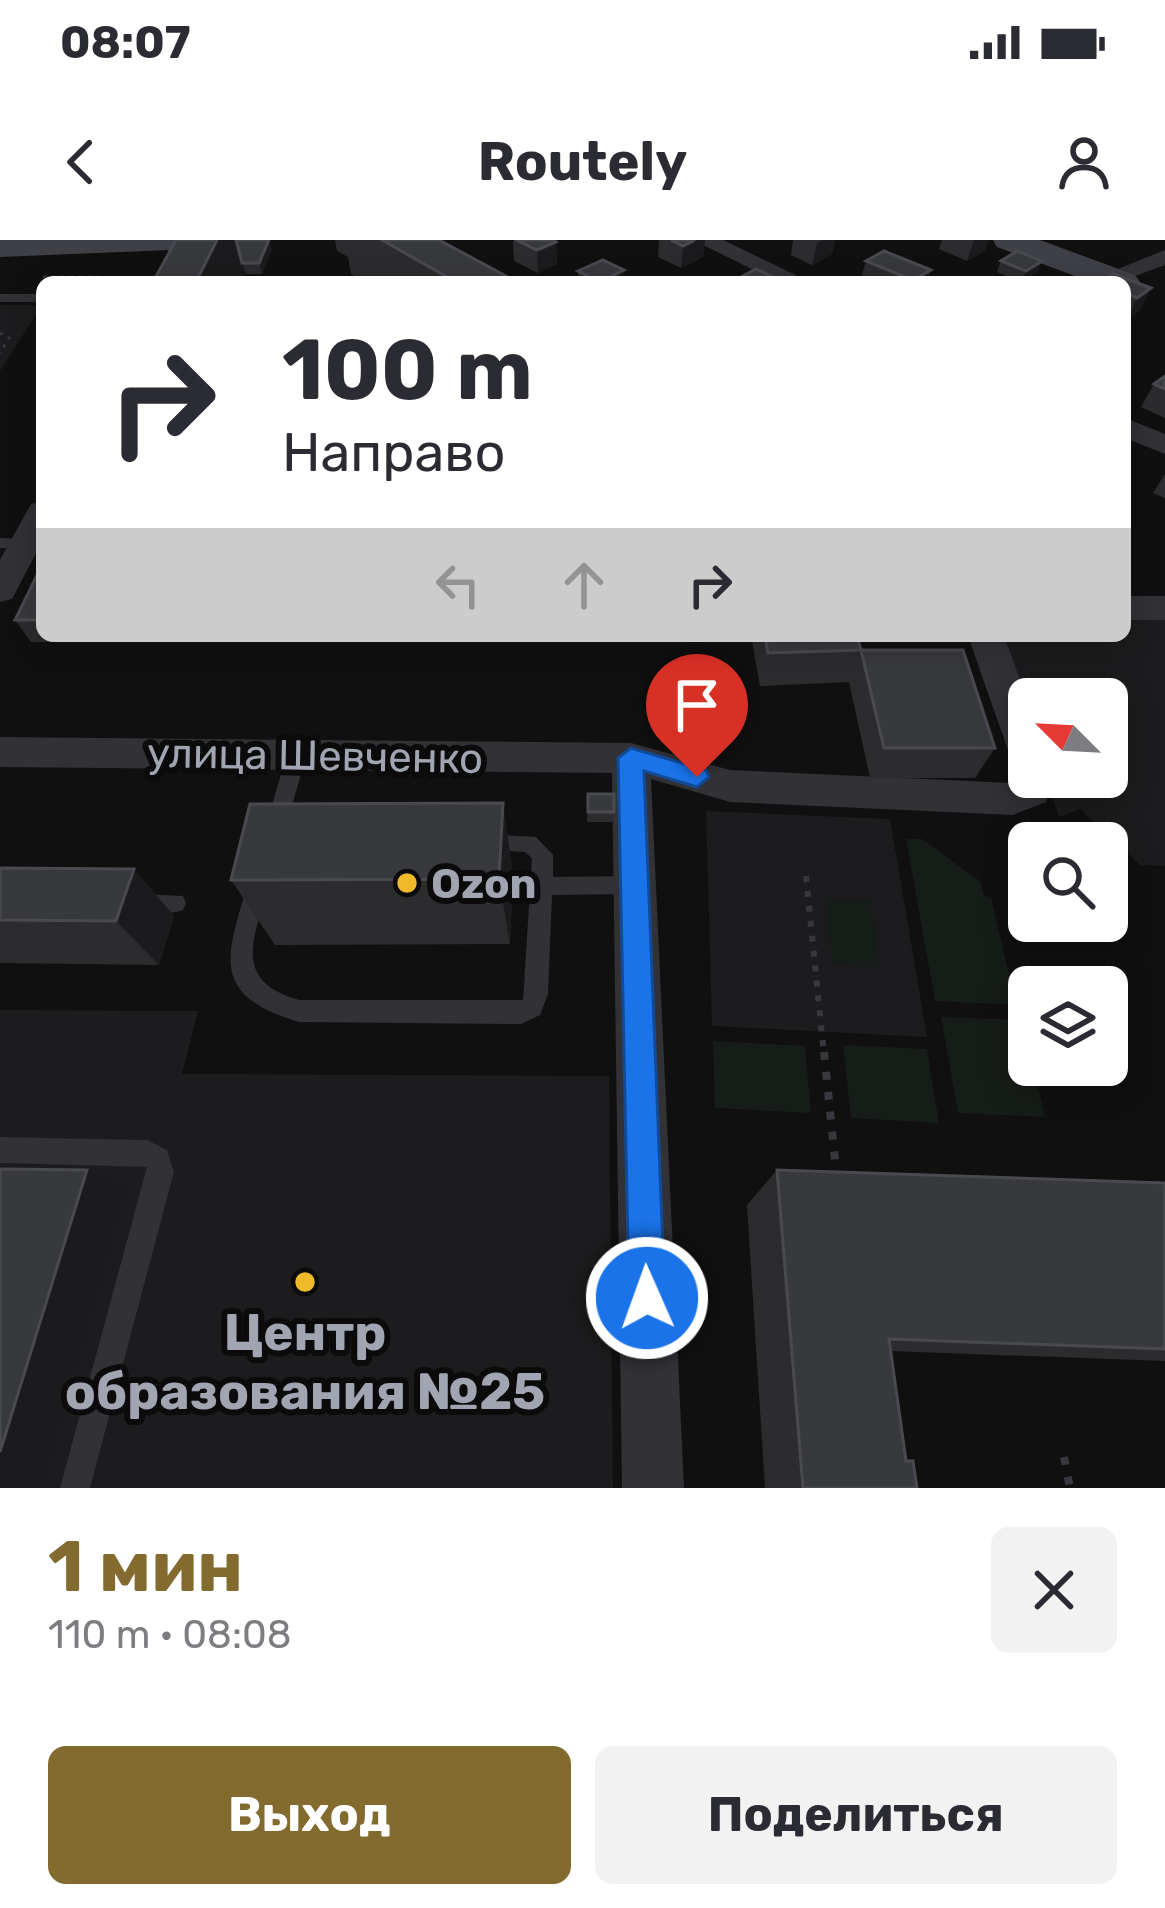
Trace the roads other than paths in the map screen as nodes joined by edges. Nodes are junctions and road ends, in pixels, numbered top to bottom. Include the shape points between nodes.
1 (180, 240) edge
2 (704, 240) edge
3 (1009, 240) edge
4 (0, 247) edge
5 (168, 254) edge
6 (1165, 257) edge
7 (785, 276) edge
8 (1106, 276) edge
9 (1129, 276) edge
10 (1131, 285) edge
11 (0, 298) edge
12 (36, 298) edge
13 (1165, 298) edge
14 (1131, 431) edge
15 (1165, 445) edge
16 (36, 518) edge
17 (13, 543) edge
18 (0, 591) edge
19 (1131, 608) edge
20 (1165, 608) edge
21 (988, 642) edge
22 (1008, 697) edge
23 (0, 752) edge
24 (297, 754) junction
25 (631, 758) junction
26 (1014, 798) edge
27 (459, 842) edge
28 (635, 885) junction
29 (542, 886) junction
30 (110, 902) edge
31 (175, 903) dead end
32 (0, 1150) edge
33 (75, 1488) edge
34 (653, 1488) edge

1 - 5 street
2 - 7 street
3 - 8 street
4 - 5 street
6 - 9 street
10 - 13 street
11 - 12 lane
14 - 15 street
16 - 17 street
17 - 18 street
19 - 20 street
21 - 22 street
23 - 24 street, улица Шевченко
24 - 25 street, улица Шевченко
24 - 29 lane via 284,841 242,941 250,992 272,1005 521,1012 537,994
25 - 26 street, улица Шевченко via 730,786
25 - 28 street
27 - 29 lane via 538,847
28 - 29 lane
28 - 34 street
30 - 31 lane
32 - 33 lane via 147,1153 161,1172

